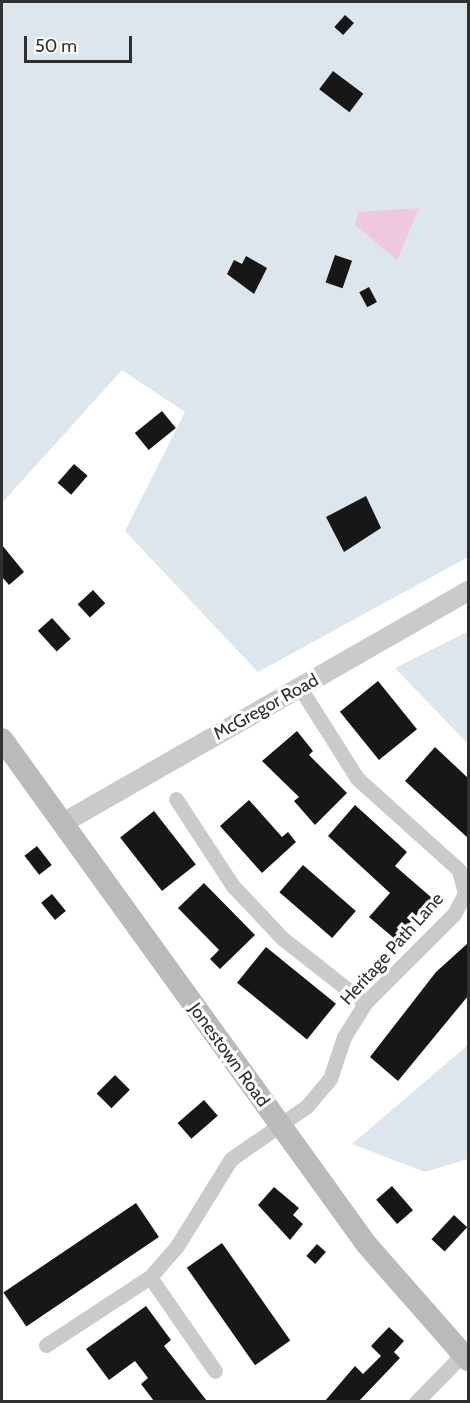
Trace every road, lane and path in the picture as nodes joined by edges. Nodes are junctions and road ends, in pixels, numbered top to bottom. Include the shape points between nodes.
1 (468, 591) edge
2 (300, 688) junction
3 (2, 739) edge
4 (176, 799) dead end
5 (63, 823) junction
6 (365, 1003) junction
7 (278, 1122) junction
8 (150, 1276) junction
9 (46, 1345) dead end
10 (465, 1357) edge
11 (215, 1371) dead end
12 (416, 1401) edge

1 - 2 street, McGregor Road
2 - 5 street, McGregor Road
2 - 6 street, Heritage Path Lane via 357,778 459,870 465,893 454,914
3 - 5 main road, Jonestown Road
4 - 6 street via 233,886 282,938
5 - 7 main road, Jonestown Road
6 - 7 street, Heritage Path Lane via 344,1036 330,1079 307,1106
7 - 8 street, Heritage Path Lane via 231,1159 177,1246
7 - 10 main road, Jonestown Road via 367,1245
8 - 9 street, Heritage Path Lane
8 - 11 street
10 - 12 street

